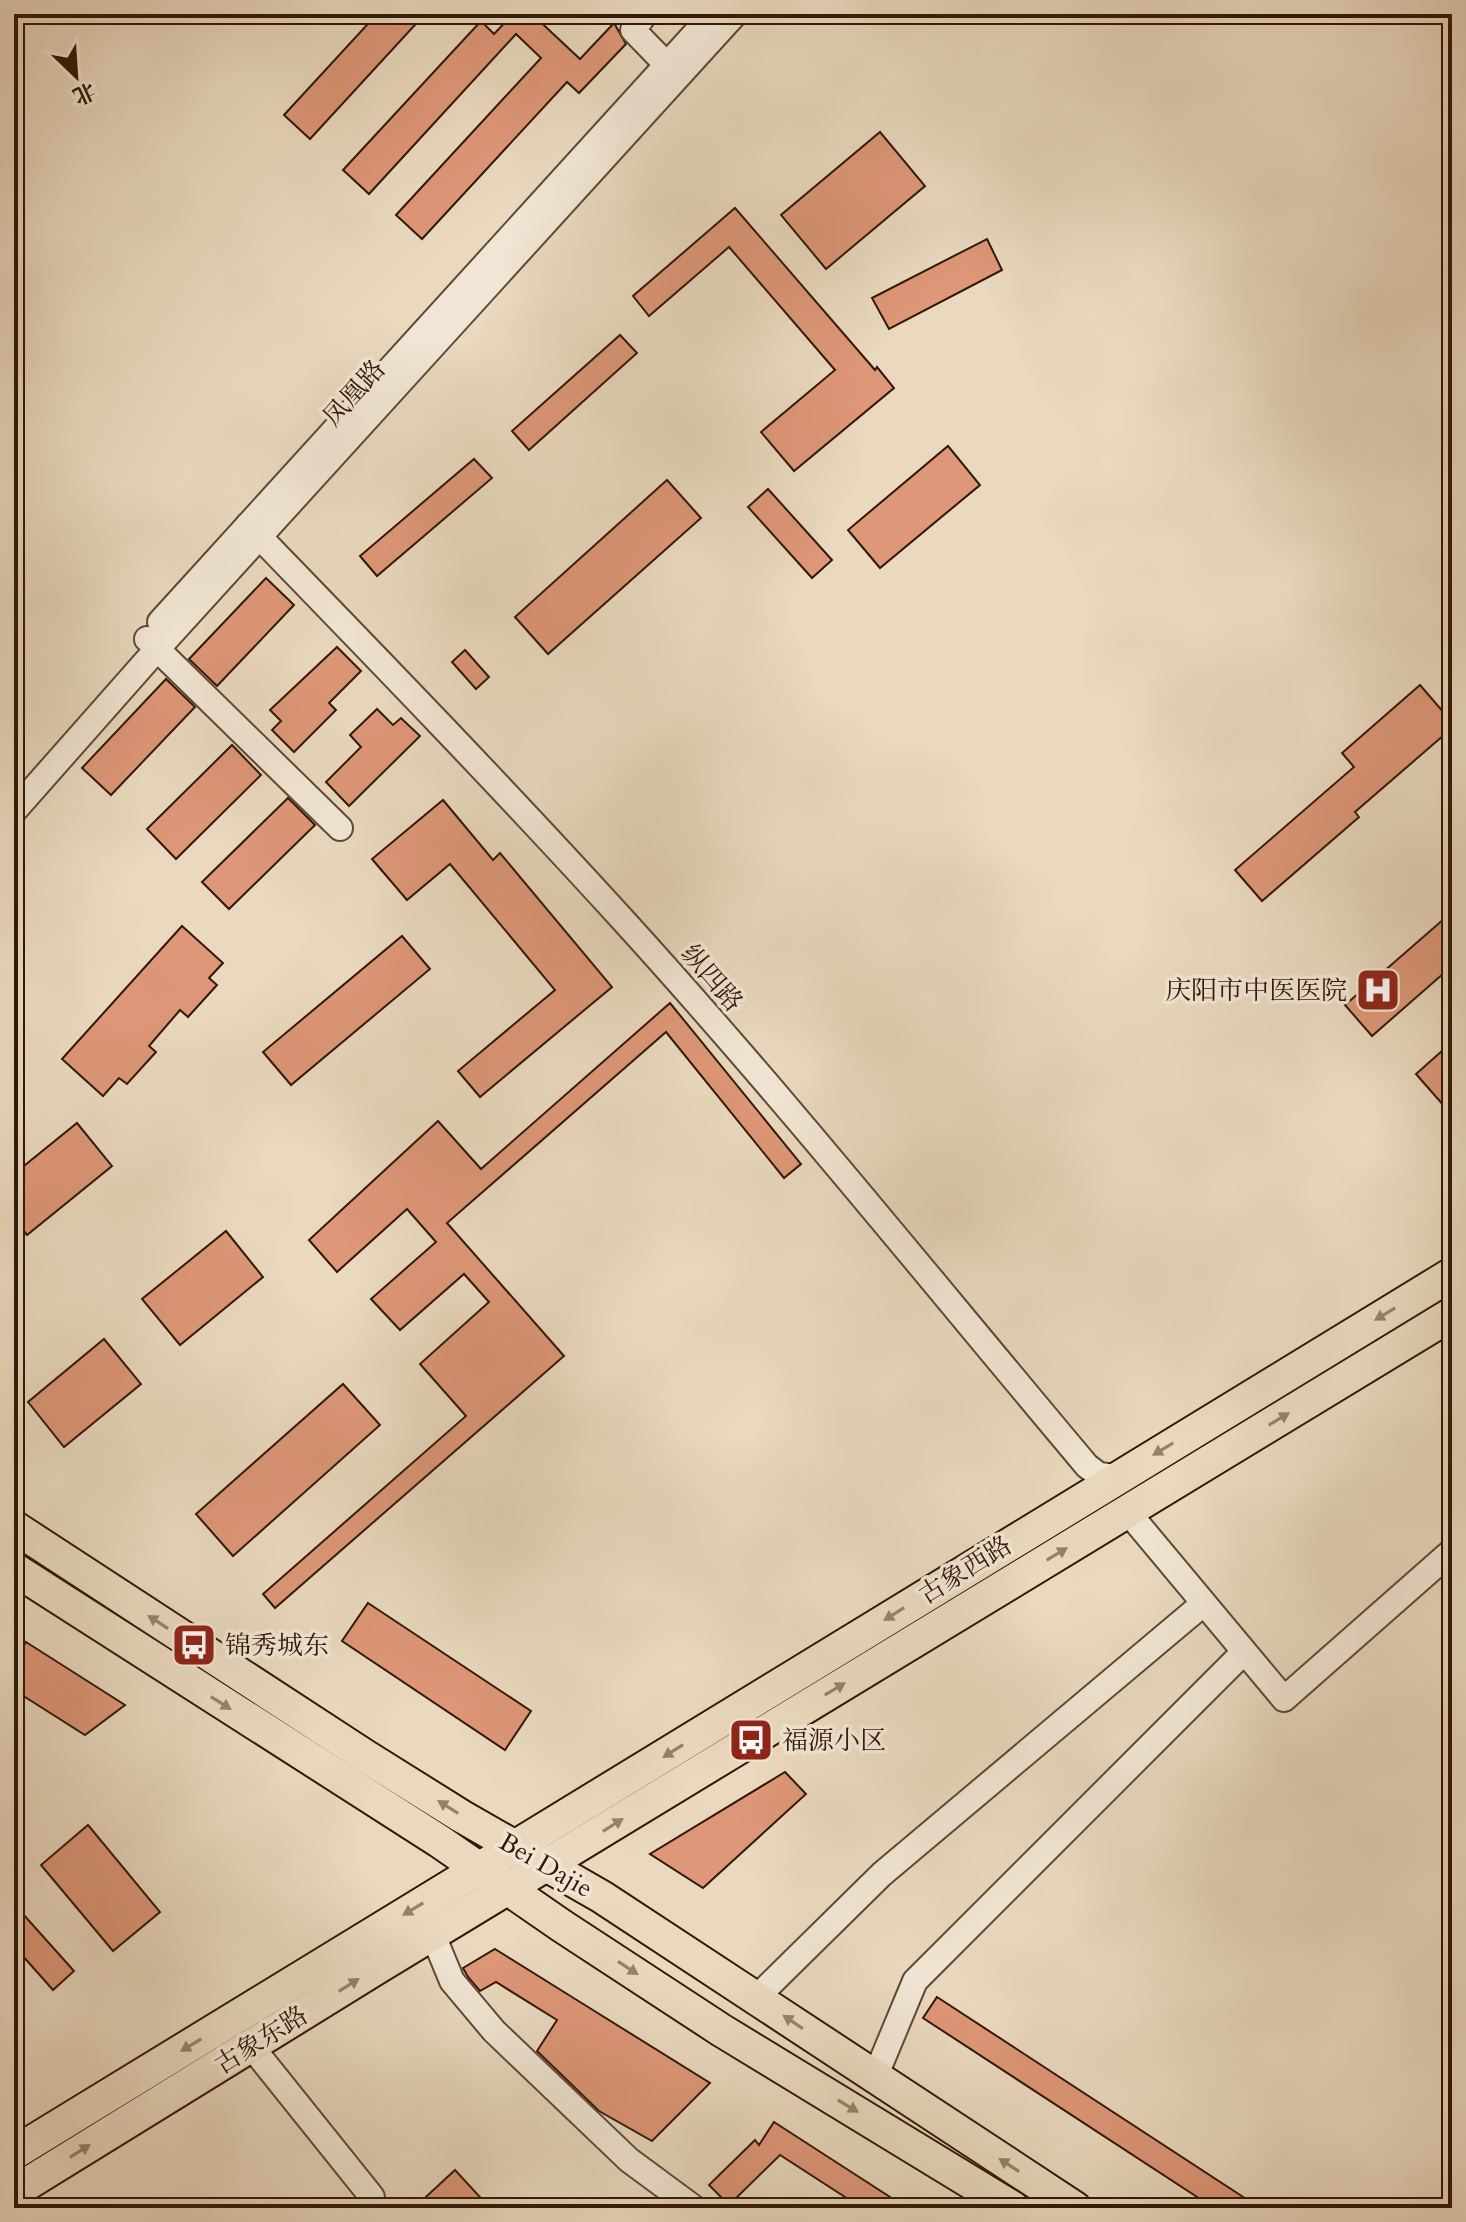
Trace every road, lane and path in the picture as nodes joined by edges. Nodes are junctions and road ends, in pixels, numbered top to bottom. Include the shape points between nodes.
1 (645, 14) edge
2 (713, 14) edge
3 (735, 14) edge
4 (667, 65) junction
5 (250, 535) junction
6 (152, 643) junction
7 (14, 786) edge
8 (14, 811) edge
9 (340, 828) dead end
10 (1452, 1274) edge
11 (1452, 1314) edge
12 (1116, 1477) junction
13 (1076, 1503) junction
14 (1127, 1511) junction
15 (14, 1527) edge
16 (1452, 1551) edge
17 (14, 1569) edge
18 (1203, 1604) junction
19 (1244, 1652) junction
20 (514, 1848) junction
21 (547, 1866) junction
22 (480, 1868) junction
23 (509, 1889) junction
24 (433, 1935) junction
25 (756, 1998) junction
26 (251, 2046) junction
27 (875, 2077) junction
28 (14, 2153) edge
29 (14, 2192) edge
30 (363, 2208) edge
31 (694, 2208) edge
32 (1013, 2208) edge
33 (1075, 2208) edge

1 - 4 street via 633,30
2 - 4 street, 凤凰路
3 - 5 street, 凤凰路
4 - 5 street, 凤凰路
5 - 6 street, 凤凰路
5 - 12 street, 纵四路 via 623,920 1087,1466 1099,1475
5 - 13 street, 纵四路 via 729,1057 1078,1471 1082,1487
6 - 7 street, 凤凰路
6 - 8 street, 凤凰路
6 - 9 street
10 -> 12 main road, 古象西路
14 -> 11 main road, 古象西路
12 - 13 main road, 古象西路
13 -> 20 main road, 古象西路
14 - 18 street
21 -> 14 main road, 古象西路
20 -> 15 main road, Bei Dajie
16 - 19 street via 1284,1699
17 -> 22 main road, Bei Dajie
18 - 19 street
18 - 25 street via 882,1874
19 - 27 street via 915,1981
20 - 21 main road, Bei Dajie
20 - 22 main road, 古象西路
21 - 23 main road, 古象西路
21 - 25 main road, Bei Dajie
22 - 23 main road, Bei Dajie
22 -> 28 main road, 古象东路
23 - 24 main road, 古象东路
23 -> 32 main road, Bei Dajie via 721,2030
26 -> 24 main road, 古象东路
24 - 31 street via 452,1981 494,2031 629,2160
27 -> 25 main road, Bei Dajie
29 -> 26 main road, 古象东路
26 - 30 street via 372,2197
33 -> 27 main road, Bei Dajie

